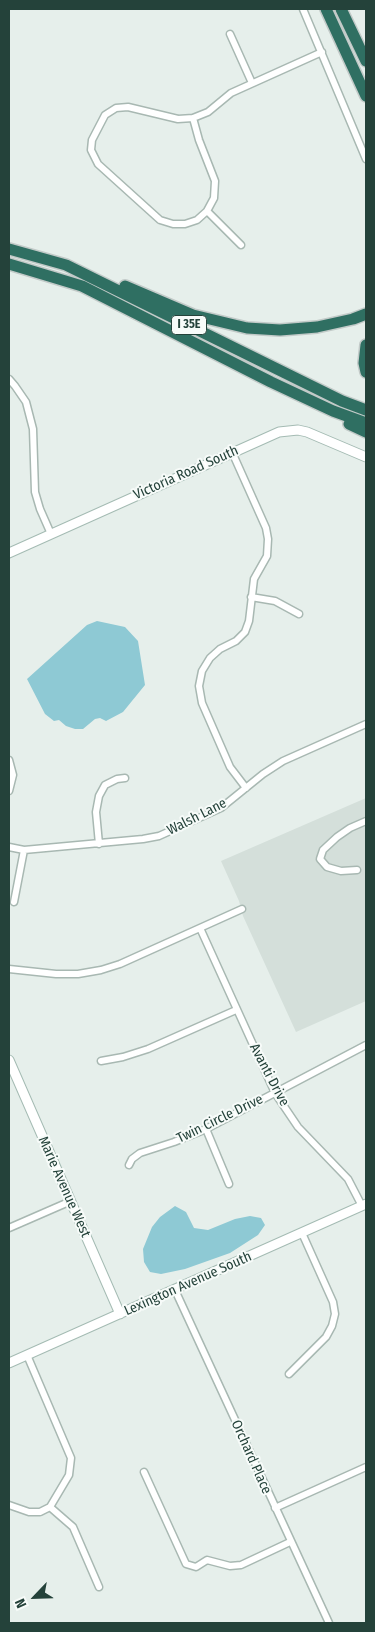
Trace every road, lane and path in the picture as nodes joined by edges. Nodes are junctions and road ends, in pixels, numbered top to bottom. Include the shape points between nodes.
1 (303, 9) edge
2 (341, 9) edge
3 (346, 9) edge
4 (328, 13) edge
5 (230, 34) dead end
6 (322, 52) junction
7 (366, 56) edge
8 (366, 61) edge
9 (252, 83) junction
10 (366, 84) edge
11 (366, 96) edge
12 (193, 118) junction
13 (366, 159) edge
14 (207, 211) junction
15 (241, 245) dead end
16 (9, 249) edge
17 (9, 264) edge
18 (66, 265) junction
19 (366, 314) edge
20 (366, 345) edge
21 (366, 372) edge
22 (9, 379) edge
23 (271, 382) junction
24 (366, 410) edge
25 (366, 423) edge
26 (366, 432) edge
27 (232, 452) junction
28 (366, 457) edge
29 (51, 534) junction
30 (9, 553) edge
31 (250, 597) junction
32 (299, 614) dead end
33 (366, 724) edge
34 (9, 760) edge
35 (125, 778) dead end
36 (246, 788) junction
37 (9, 791) edge
38 (366, 821) edge
39 (99, 844) junction
40 (9, 847) edge
41 (24, 850) junction
42 (357, 870) dead end
43 (14, 902) dead end
44 (242, 909) dead end
45 (200, 928) junction
46 (9, 969) edge
47 (236, 1010) junction
48 (366, 1045) edge
49 (9, 1060) edge
50 (100, 1061) dead end
51 (275, 1093) junction
52 (206, 1129) junction
53 (129, 1165) dead end
54 (229, 1184) dead end
55 (70, 1201) junction
56 (364, 1205) edge
57 (9, 1228) edge
58 (302, 1233) junction
59 (175, 1290) junction
60 (120, 1314) junction
61 (27, 1355) junction
62 (9, 1363) edge
63 (289, 1374) dead end
64 (366, 1467) edge
65 (144, 1472) dead end
66 (9, 1505) edge
67 (50, 1507) junction
68 (274, 1508) junction
69 (290, 1542) junction
70 (99, 1587) dead end
71 (329, 1623) edge

1 - 6 street
2 - 8 highway
3 - 7 highway
4 - 10 highway
4 - 11 highway
5 - 9 street
6 - 9 street
6 - 13 street
9 - 12 street
12 - 14 street via 216,181 214,198
12 - 14 street via 178,119 128,107 116,108 105,115 95,131 91,150 98,164 160,220 185,224 197,220
14 - 15 street
16 - 18 highway, I 35E
17 - 23 highway, I 35E via 82,286
18 - 19 highway via 100,275 193,315 247,328 317,327
18 - 24 highway, I 35E
20 - 21 highway
22 - 29 street via 26,402 33,429 35,492
23 - 25 highway, I 35E
23 - 26 highway
27 - 28 street, Victoria Road South via 279,432 298,430
27 - 29 street, Victoria Road South
27 - 31 street via 268,539 267,556 254,579
29 - 30 street, Victoria Road South
31 - 32 street via 275,601
31 - 36 street via 245,632 210,658 202,671 199,686 202,703 230,767
33 - 36 street, Walsh Lane via 283,761
34 - 37 street via 13,775
35 - 39 street via 117,778 105,786 99,796 96,812
36 - 39 street, Walsh Lane via 221,808 159,836
38 - 42 street via 337,837 323,850 320,859 327,867 341,871
39 - 41 street, Walsh Lane
40 - 41 street, Walsh Lane
41 - 43 street
44 - 45 street
45 - 46 street via 101,970 61,974
45 - 47 street, Avanti Drive
47 - 50 street via 148,1049
47 - 51 street, Avanti Drive
48 - 51 street, Twin Circle Drive
49 - 55 street, Marie Avenue West
51 - 52 street, Twin Circle Drive
51 - 56 street, Avanti Drive via 298,1126 348,1179
52 - 53 street, Twin Circle Drive via 140,1152
52 - 54 street
55 - 57 street
55 - 60 street, Marie Avenue West
56 - 58 street, Lexington Avenue South
58 - 59 street, Lexington Avenue South
58 - 63 street via 333,1302 334,1314 326,1337
59 - 60 street, Lexington Avenue South
59 - 68 street, Orchard Place
60 - 61 street, Lexington Avenue South
61 - 62 street, Lexington Avenue South
61 - 67 street via 71,1458 69,1475
64 - 68 street
65 - 69 street via 186,1564 196,1567 208,1560 230,1566 241,1565
66 - 67 street via 29,1512 40,1512
67 - 70 street via 73,1526
68 - 69 street, Orchard Place
69 - 71 street, Orchard Place

